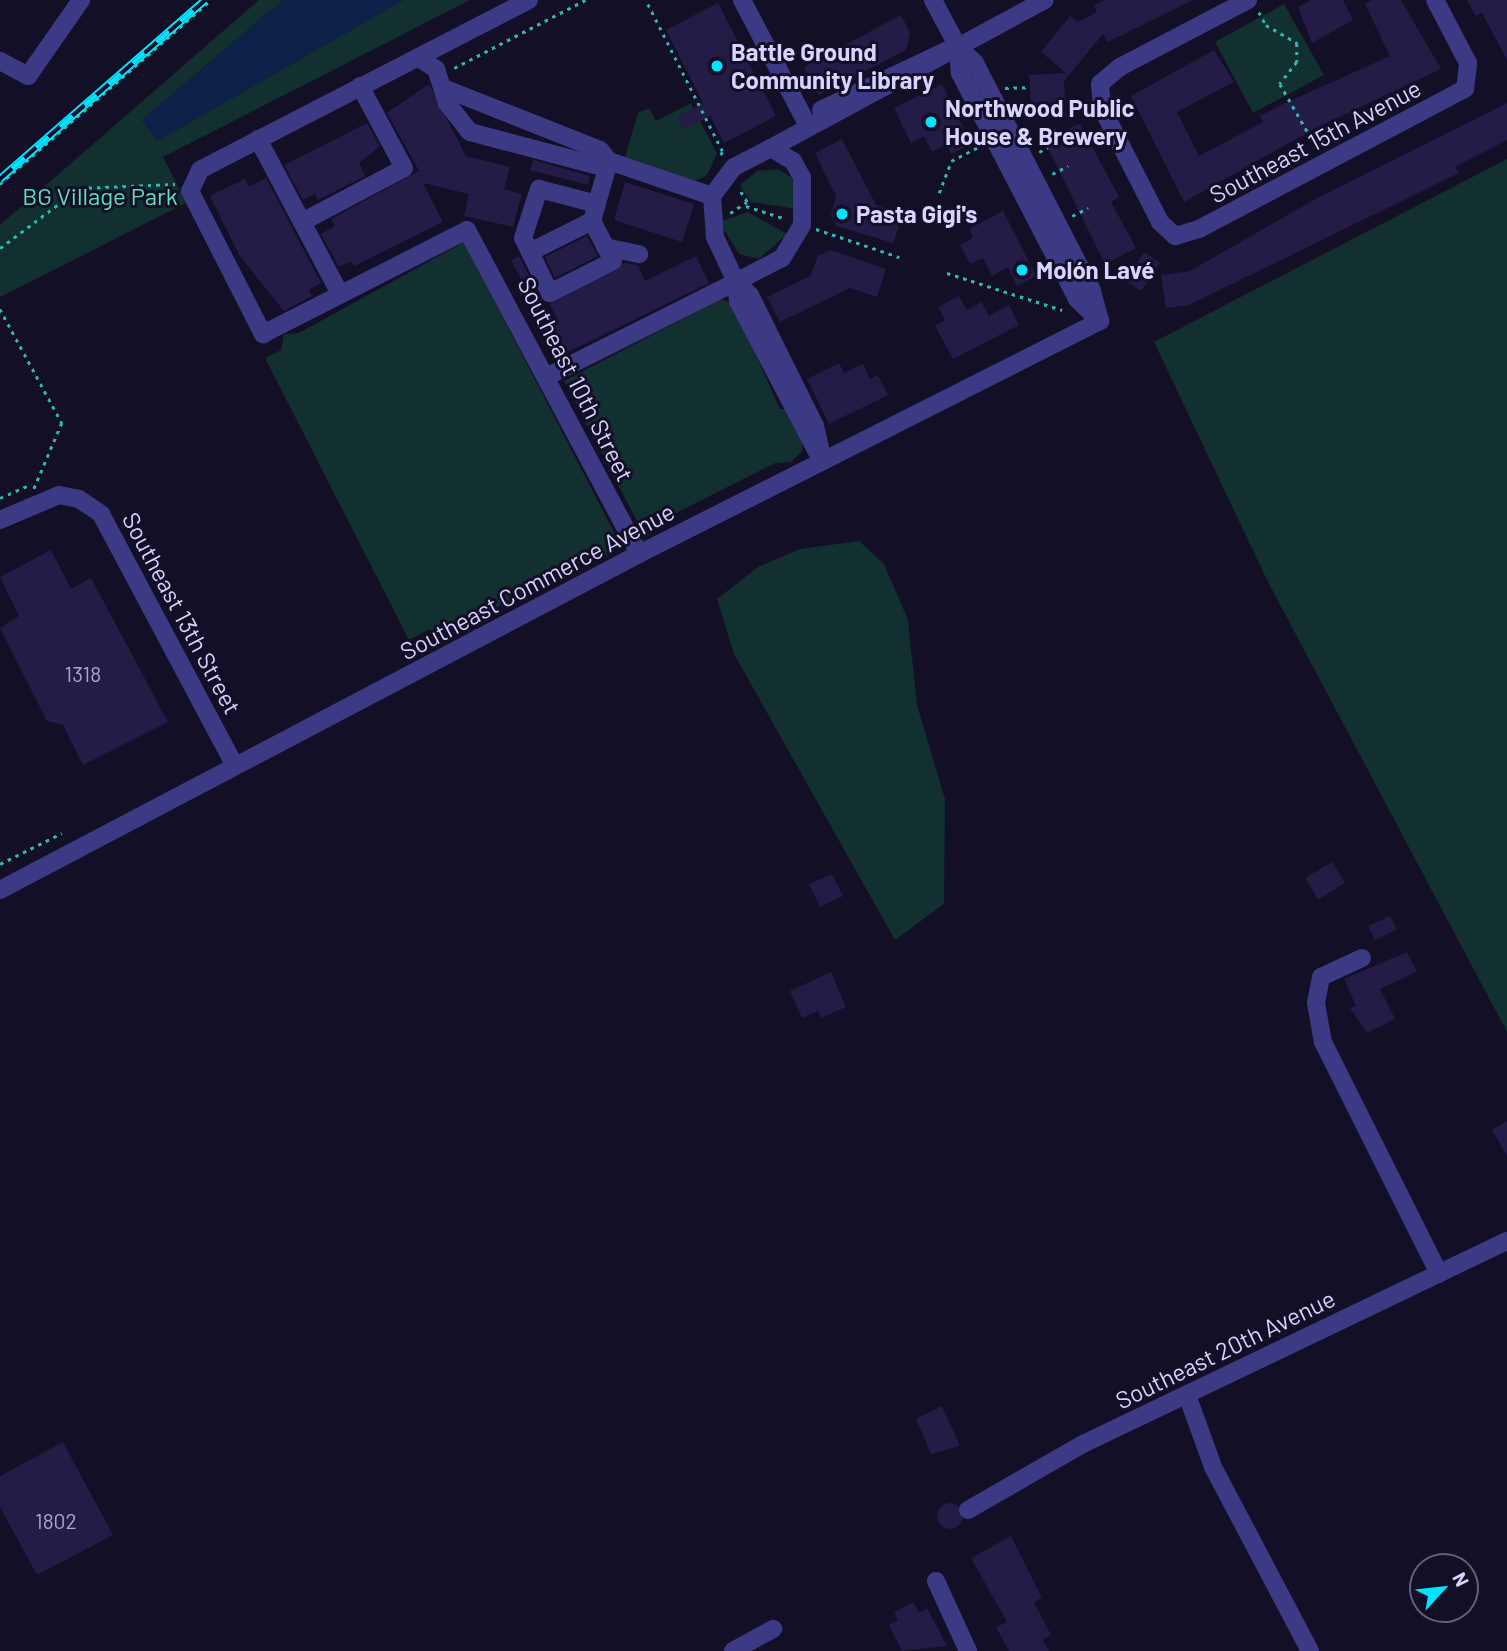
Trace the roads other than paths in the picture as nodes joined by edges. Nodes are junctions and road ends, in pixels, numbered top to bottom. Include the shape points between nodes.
1 (81, 0) edge
2 (529, 0) edge
3 (742, 0) edge
4 (933, 0) edge
5 (1045, 0) edge
6 (1435, 0) edge
7 (1241, 4) edge
8 (958, 47) junction
9 (422, 60) junction
10 (0, 61) edge
11 (360, 86) junction
12 (446, 89) junction
13 (807, 124) junction
14 (258, 139) junction
15 (771, 148) junction
16 (609, 161) junction
17 (712, 195) junction
18 (595, 213) junction
19 (302, 222) junction
20 (606, 247) junction
21 (530, 252) junction
22 (639, 254) dead end
23 (736, 282) junction
24 (340, 294) junction
25 (548, 376) junction
26 (823, 461) junction
27 (0, 520) edge
28 (639, 554) junction
29 (235, 766) junction
30 (0, 890) edge
31 (1362, 958) dead end
32 (1507, 1241) edge
33 (1439, 1274) junction
34 (1187, 1395) junction
35 (968, 1510) dead end
36 (936, 1581) dead end
37 (774, 1629) dead end
38 (733, 1651) edge
39 (968, 1651) edge
40 (1310, 1651) edge

1 - 10 street via 28,76
2 - 9 street via 435,45
3 - 13 street
4 - 8 street
5 - 8 street
6 - 7 street, Southeast 15th Avenue via 1470,77 1460,92 1199,229 1175,236 1160,222 1102,108 1100,84 1120,66
8 - 13 street via 912,62 822,109
8 - 26 street, Southeast Commerce Avenue via 960,74 1077,299 1100,321
9 - 11 street
9 - 12 street
11 - 14 street
11 - 19 street via 404,168
12 - 16 street via 600,149
12 - 16 street via 447,103 470,132 595,165
13 - 15 street
14 - 19 street
14 - 24 street via 200,170 189,184 264,334
15 - 17 street via 734,167
15 - 23 street via 793,161 802,177 802,225 782,258
16 - 17 street
16 - 18 street
17 - 23 street via 715,237
18 - 20 street
18 - 21 street
18 - 21 street via 539,189 523,238
19 - 24 street
20 - 21 street via 613,261 550,293
20 - 22 street
23 - 25 street
23 - 26 street via 738,301
24 - 25 street, Southeast 10th Street via 467,230
25 - 28 street, Southeast 10th Street
26 - 28 street, Southeast Commerce Avenue
27 - 29 street, Southeast 13th Street via 35,492 72,497 96,509 109,525
28 - 29 street, Southeast Commerce Avenue
29 - 30 street, Southeast Commerce Avenue
31 - 33 street via 1321,977 1316,1003 1322,1042
32 - 33 street, Southeast 20th Avenue
33 - 34 street, Southeast 20th Avenue
34 - 35 street, Southeast 20th Avenue
34 - 40 street via 1213,1467
36 - 39 street
37 - 38 street

